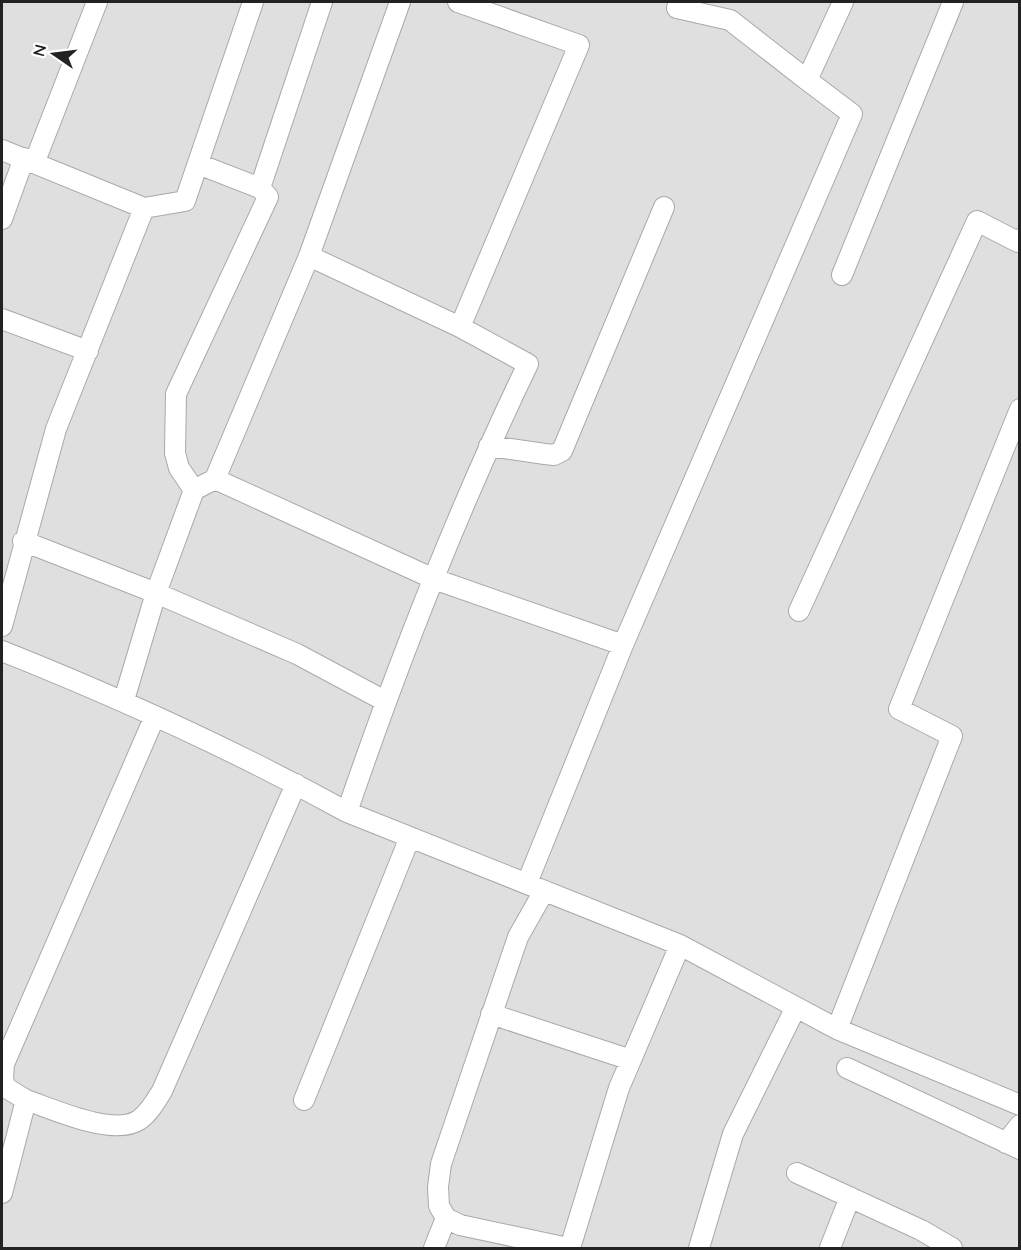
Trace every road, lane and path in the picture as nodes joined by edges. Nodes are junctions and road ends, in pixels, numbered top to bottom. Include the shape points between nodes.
1 (97, 2) edge
2 (253, 2) edge
3 (322, 2) edge
4 (400, 2) edge
5 (458, 2) edge
6 (843, 2) edge
7 (953, 2) edge
8 (673, 4) edge
9 (733, 11) edge
10 (807, 80) junction
11 (2, 150) edge
12 (30, 160) junction
13 (198, 164) junction
14 (261, 188) junction
15 (664, 207) dead end
16 (144, 208) junction
17 (2, 219) edge
18 (1020, 239) edge
19 (309, 256) junction
20 (842, 275) dead end
21 (2, 319) edge
22 (460, 327) junction
23 (88, 351) junction
24 (1020, 409) edge
25 (489, 446) junction
26 (215, 480) junction
27 (194, 490) junction
28 (24, 541) junction
29 (434, 579) junction
30 (156, 593) junction
31 (799, 611) dead end
32 (2, 626) edge
33 (623, 645) junction
34 (2, 651) edge
35 (124, 700) junction
36 (385, 701) junction
37 (155, 716) junction
38 (296, 784) junction
39 (347, 812) junction
40 (411, 837) junction
41 (536, 887) junction
42 (680, 945) junction
43 (796, 1007) junction
44 (491, 1014) junction
45 (837, 1029) junction
46 (631, 1060) junction
47 (847, 1068) dead end
48 (26, 1100) junction
49 (304, 1101) dead end
50 (1020, 1105) edge
51 (1020, 1125) edge
52 (1013, 1146) edge
53 (797, 1173) dead end
54 (2, 1193) edge
55 (850, 1197) junction
56 (446, 1218) junction
57 (434, 1248) edge
58 (569, 1248) edge
59 (699, 1248) edge
60 (830, 1248) edge
61 (952, 1248) edge

1 - 12 street
2 - 13 street
3 - 14 street
4 - 19 street
5 - 22 street via 579,45
6 - 10 street
7 - 20 street
8 - 9 street
9 - 10 street
10 - 33 street via 852,114
11 - 12 street
12 - 16 street
12 - 17 street
13 - 14 street
13 - 16 street via 185,201
14 - 27 street via 268,196 176,394 175,453 178,468
15 - 25 street via 562,451 554,455
16 - 23 street
18 - 31 street via 1018,242 977,221
19 - 22 street
19 - 26 street
21 - 23 street
22 - 25 street via 528,364
23 - 28 street via 56,429
24 - 45 street via 899,709 952,736
25 - 29 street
26 - 27 street
26 - 29 street
27 - 30 street
28 - 30 street
28 - 32 street
29 - 33 street
29 - 36 street
30 - 35 street
30 - 36 street via 297,654
33 - 41 street
34 - 35 street
35 - 37 street
36 - 39 street
37 - 38 street
37 - 48 street via 4,1064 5,1087
38 - 39 street
38 - 48 street via 152,1107 138,1120 123,1125 101,1124
39 - 40 street
40 - 41 street
40 - 49 street
41 - 42 street
41 - 44 street
42 - 43 street
42 - 46 street
43 - 45 street
43 - 59 street via 733,1134
44 - 46 street
44 - 56 street via 441,1164 439,1206
45 - 50 street
46 - 58 street
47 - 52 street
48 - 54 street
51 - 52 street
53 - 55 street
55 - 60 street
55 - 61 street
56 - 57 street
56 - 58 street via 460,1225

